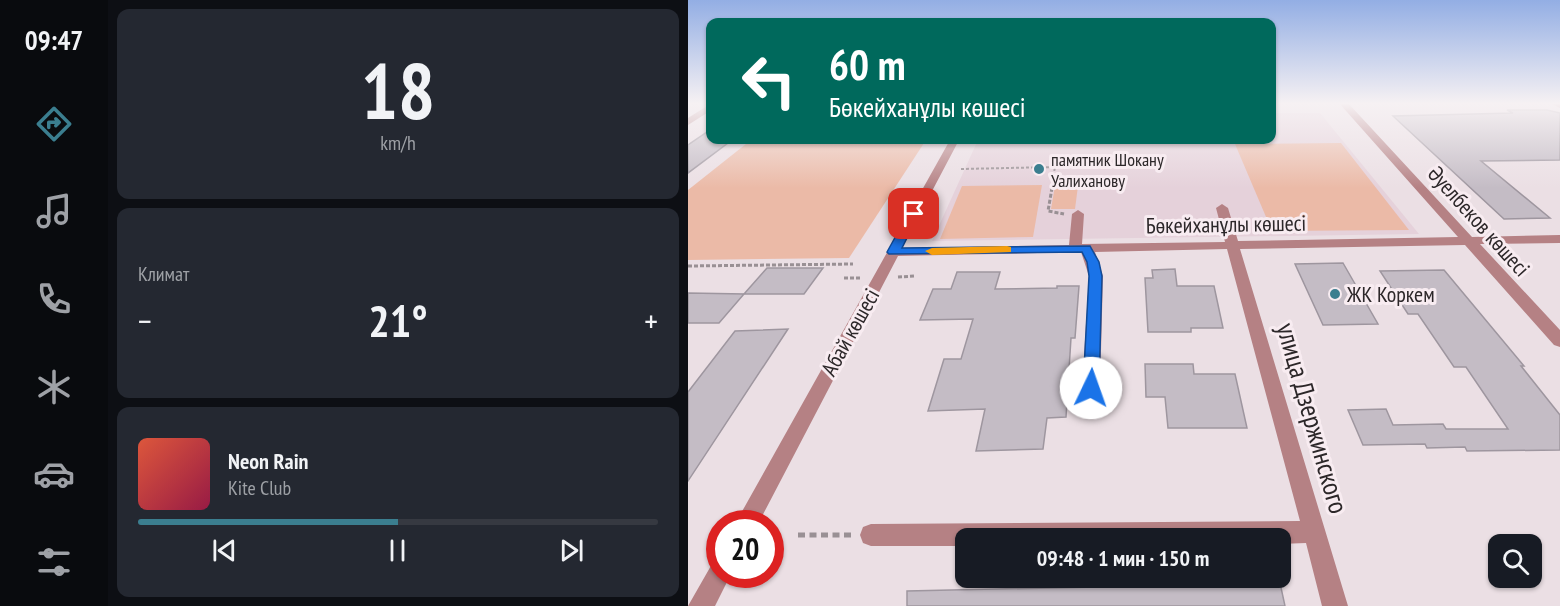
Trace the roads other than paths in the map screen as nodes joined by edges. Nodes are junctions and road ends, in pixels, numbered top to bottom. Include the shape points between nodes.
1 (1369, 131) edge
2 (952, 144) edge
3 (1222, 208) dead end
4 (1078, 214) road end
5 (1560, 239) edge
6 (1468, 240) junction
7 (1234, 245) junction
8 (1080, 248) junction
9 (894, 252) junction
10 (1557, 336) edge
11 (1091, 388) dead end
12 (754, 510) edge
13 (1313, 532) junction
14 (871, 536) road end
15 (711, 588) edge
16 (701, 606) edge
17 (1335, 606) edge

1 - 6 street, Әуелбеков көшесі
2 - 9 street, Абай көшесі
3 - 7 street, улица Дзержинского
4 - 8 street
5 - 6 street, Бөкейханұлы көшесі
6 - 7 street, Бөкейханұлы көшесі
6 - 10 street, Әуелбеков көшесі
7 - 8 street, Бөкейханұлы көшесі
7 - 13 street, улица Дзержинского
8 - 9 street, Бөкейханұлы көшесі
8 - 11 street via 1093,262 1096,276
9 - 12 street, Абай көшесі
13 - 14 street
13 - 17 street, улица Дзержинского
15 - 16 street

